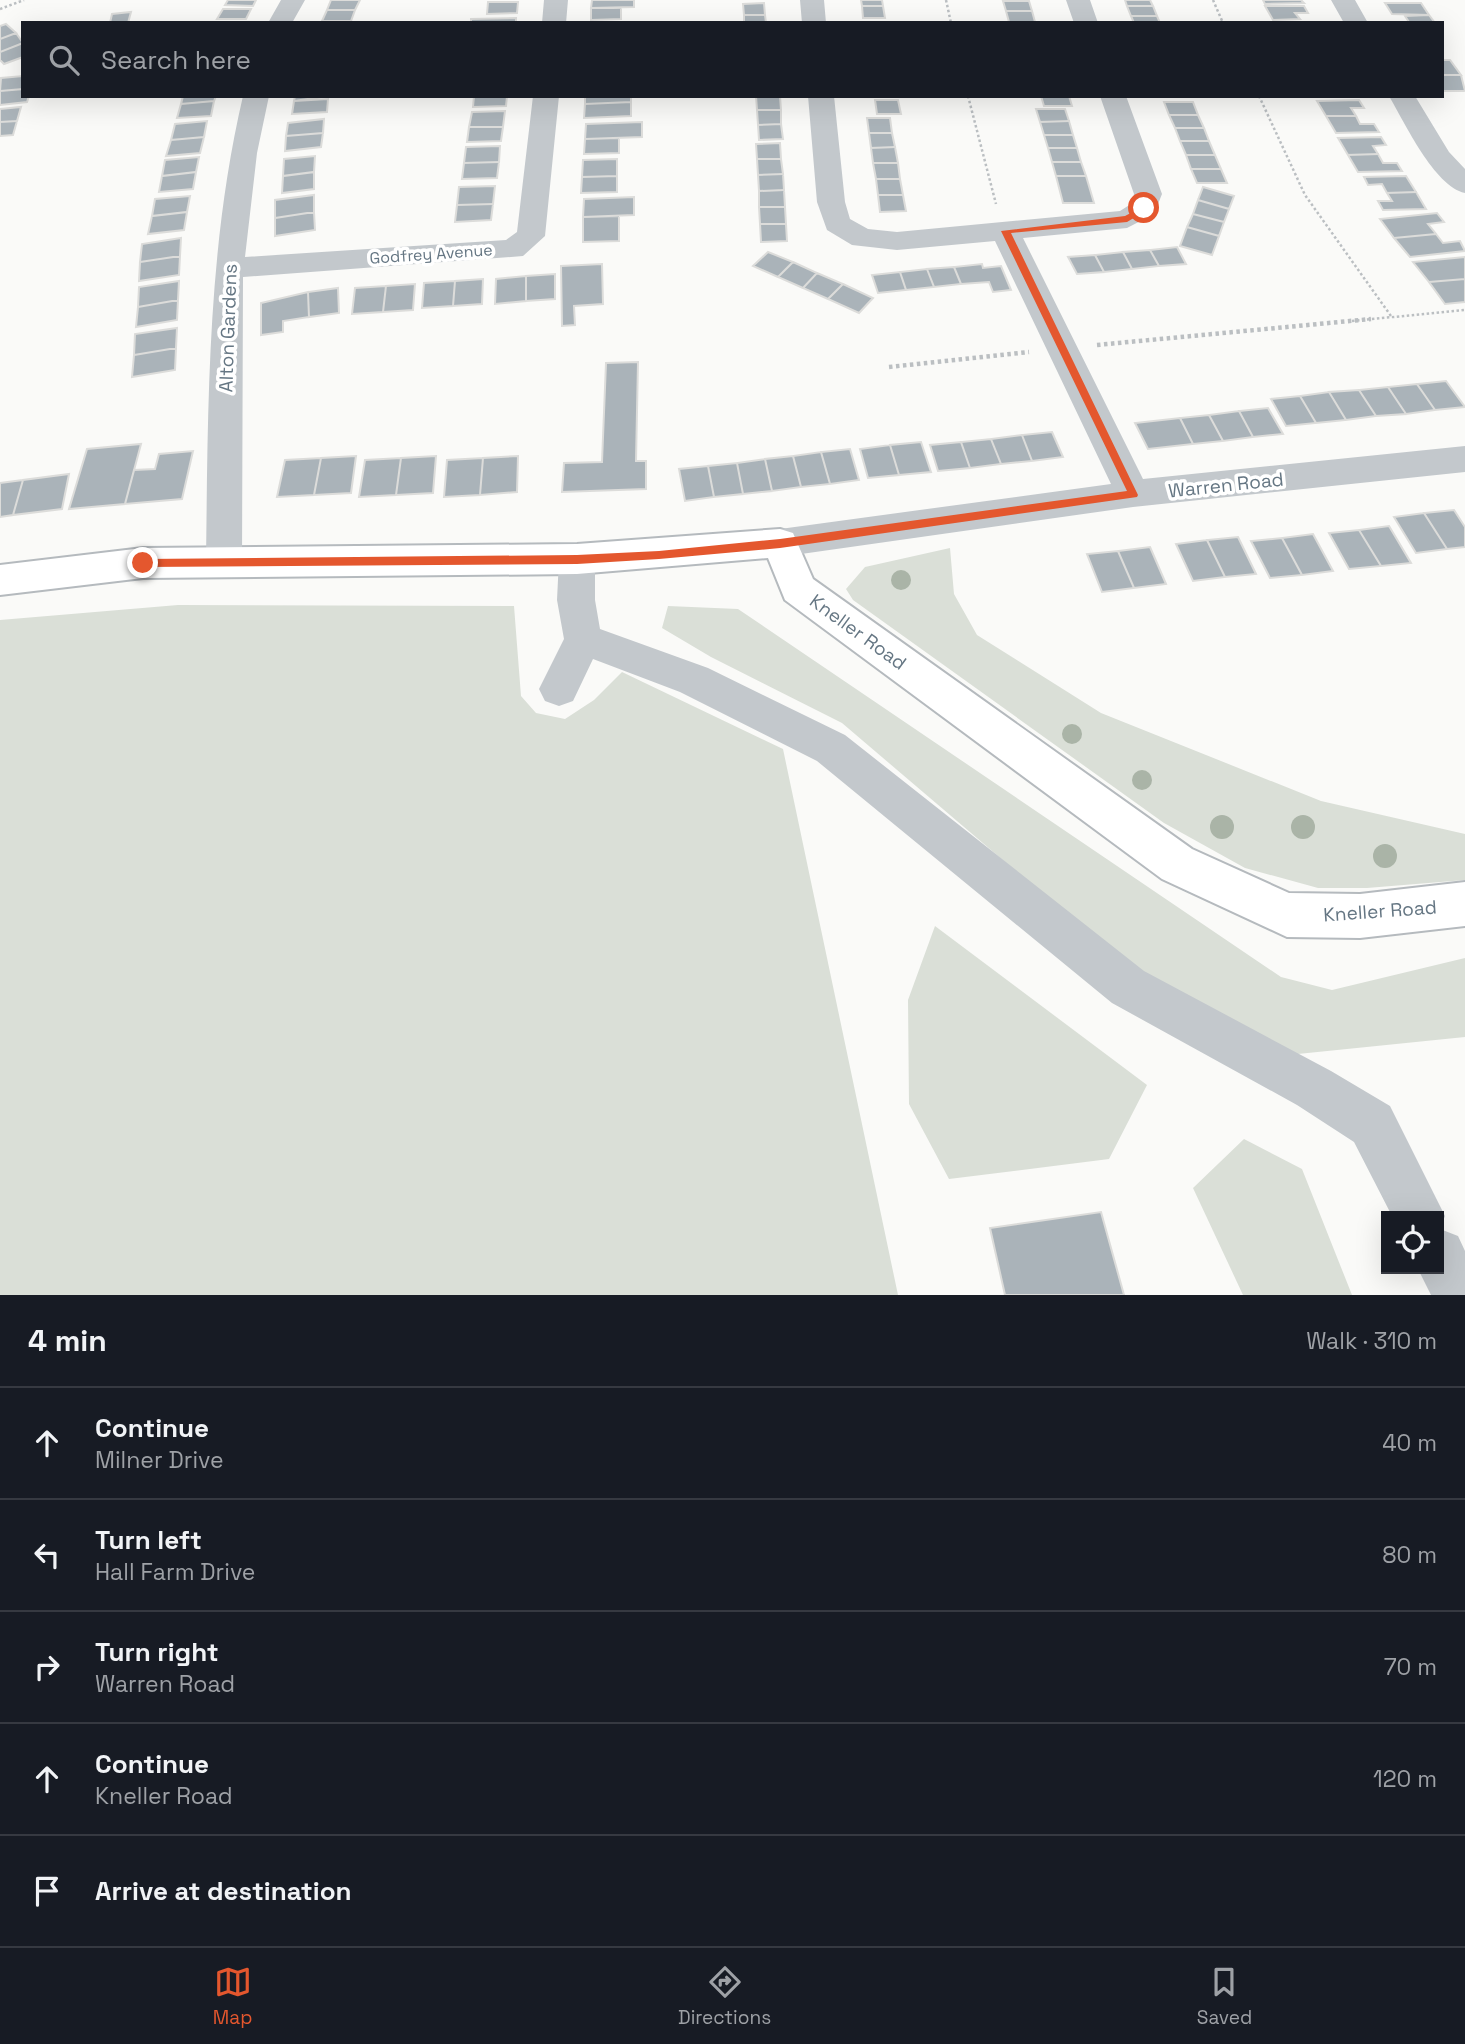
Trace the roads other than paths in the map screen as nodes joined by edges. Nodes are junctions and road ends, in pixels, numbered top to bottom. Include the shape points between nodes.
1 (293, 0) edge
2 (556, 0) edge
3 (812, 0) edge
4 (1078, 0) edge
5 (1343, 0) edge
6 (281, 21) edge
7 (554, 21) edge
8 (814, 21) edge
9 (1085, 21) edge
10 (1355, 21) edge
11 (256, 98) edge
12 (546, 98) edge
13 (821, 98) edge
14 (1113, 98) edge
15 (1403, 98) edge
16 (1465, 185) edge
17 (1005, 231) junction
18 (229, 268) junction
19 (1465, 459) edge
20 (1133, 495) junction
21 (780, 543) junction
22 (577, 559) junction
23 (225, 562) junction
24 (0, 580) edge
25 (583, 639) junction
26 (559, 690) dead end
27 (1465, 904) edge
28 (1419, 1211) edge

1 - 6 street
2 - 7 street
3 - 8 street
4 - 9 street
5 - 10 street
11 - 18 street, Alton Gardens via 233,207
12 - 18 street, Godfrey Avenue via 531,236 513,248
13 - 17 street via 837,224 862,238 897,241
14 - 17 street via 1148,194 1144,208 1127,219
15 - 16 street via 1438,156
17 - 20 street
18 - 23 street, Alton Gardens
19 - 20 street, Warren Road
20 - 21 street, Warren Road
21 - 22 main road
21 - 27 main road, Kneller Road via 798,589 1177,864 1287,915 1360,916
22 - 23 main road
22 - 25 street via 576,600
23 - 24 main road via 143,563
25 - 26 street
25 - 28 street via 694,680 831,748 1128,987 1372,1124

